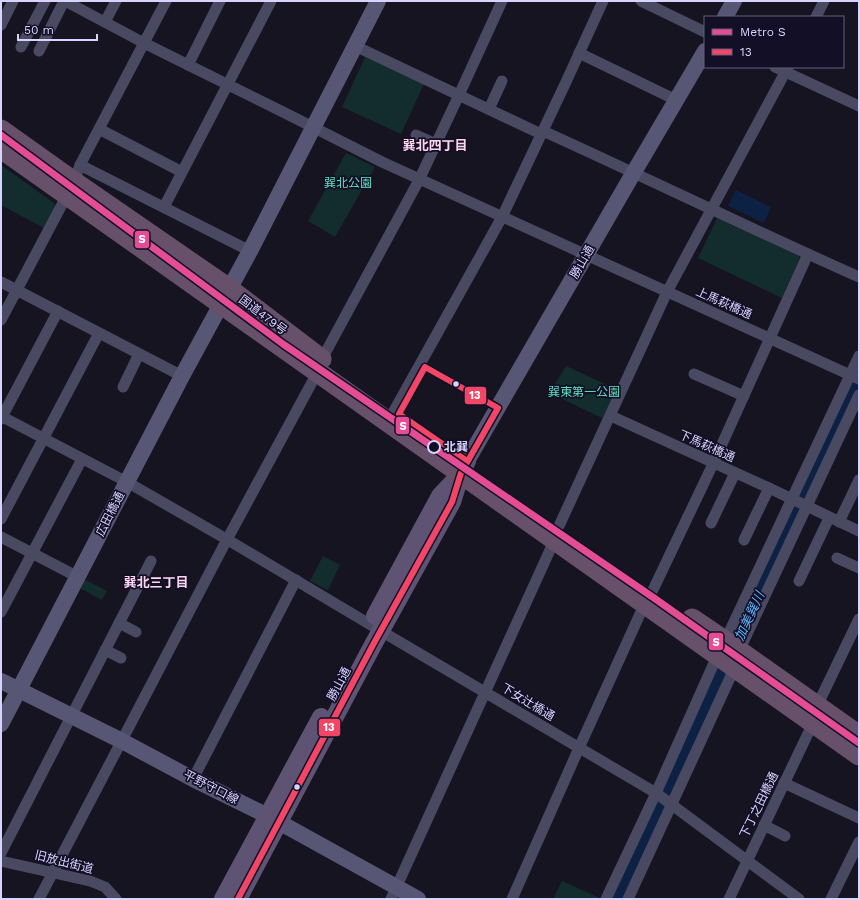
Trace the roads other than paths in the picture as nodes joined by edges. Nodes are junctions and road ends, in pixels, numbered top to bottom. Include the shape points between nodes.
1 (13, 1) edge
2 (45, 1) edge
3 (64, 1) edge
4 (116, 1) edge
5 (166, 1) edge
6 (220, 1) edge
7 (271, 1) edge
8 (502, 1) edge
9 (603, 1) edge
10 (641, 1) edge
11 (734, 1) edge
12 (824, 1) edge
13 (374, 2) edge
14 (726, 16) edge
15 (816, 16) edge
16 (105, 22) junction
17 (1, 25) edge
18 (704, 32) edge
19 (144, 43) junction
20 (355, 46) junction
21 (21, 47) dead end
22 (38, 50) dead end
23 (704, 53) edge
24 (579, 54) junction
25 (188, 65) junction
26 (787, 70) edge
27 (502, 81) dead end
28 (228, 85) junction
29 (459, 95) junction
30 (676, 100) junction
31 (859, 106) edge
32 (489, 109) junction
33 (314, 128) junction
34 (1, 130) edge
35 (99, 130) junction
36 (542, 132) junction
37 (416, 135) dead end
38 (436, 144) junction
39 (1, 148) edge
40 (182, 172) junction
41 (634, 172) junction
42 (419, 180) junction
43 (74, 181) junction
44 (164, 207) junction
45 (711, 209) junction
46 (502, 217) junction
47 (250, 251) junction
48 (808, 254) junction
49 (586, 255) junction
50 (859, 277) edge
51 (1, 282) edge
52 (17, 290) junction
53 (667, 292) junction
54 (225, 297) junction
55 (58, 311) junction
56 (1, 320) edge
57 (99, 333) junction
58 (770, 338) junction
59 (139, 354) junction
60 (859, 356) edge
61 (320, 366) junction
62 (694, 374) dead end
63 (182, 376) junction
64 (856, 377) edge
65 (123, 387) dead end
66 (859, 395) edge
67 (744, 396) junction
68 (394, 411) junction
69 (610, 416) junction
70 (1, 417) edge
71 (44, 438) junction
72 (82, 459) junction
73 (713, 464) junction
74 (464, 467) junction
75 (735, 473) junction
76 (859, 480) edge
77 (127, 482) junction
78 (769, 488) junction
79 (799, 503) junction
80 (1, 519) edge
81 (834, 520) junction
82 (711, 524) dead end
83 (859, 531) edge
84 (557, 533) junction
85 (1, 537) edge
86 (228, 540) junction
87 (744, 540) dead end
88 (32, 553) junction
89 (837, 558) dead end
90 (151, 562) dead end
91 (859, 568) edge
92 (78, 577) junction
93 (296, 580) junction
94 (799, 581) dead end
95 (649, 598) junction
96 (1, 612) edge
97 (859, 620) edge
98 (119, 623) junction
99 (375, 628) junction
100 (136, 632) dead end
101 (856, 632) edge
102 (105, 650) junction
103 (730, 654) junction
104 (121, 658) dead end
105 (1, 681) edge
106 (18, 690) junction
107 (485, 692) junction
108 (815, 714) junction
109 (71, 716) junction
110 (1, 724) edge
111 (859, 736) edge
112 (122, 741) junction
113 (579, 748) junction
114 (859, 756) edge
115 (193, 779) junction
116 (784, 783) junction
117 (664, 799) junction
118 (859, 818) edge
119 (274, 819) junction
120 (764, 826) junction
121 (785, 836) dead end
122 (859, 842) edge
123 (1, 853) edge
124 (1, 860) edge
125 (747, 860) junction
126 (53, 873) junction
127 (393, 893) edge
128 (40, 899) edge
129 (116, 899) edge
130 (223, 899) edge
131 (238, 899) edge
132 (418, 899) edge
133 (512, 899) edge
134 (606, 899) edge
135 (628, 899) edge
136 (729, 899) edge
137 (799, 899) edge
138 (831, 899) edge

1 - 17 street
2 - 21 street
3 - 16 street, 上馬萩橋通
3 - 22 street
4 - 16 street
5 - 19 street
6 - 25 street
7 - 28 street
8 - 29 street
9 - 24 street
10 - 18 street
11 - 14 main road
12 - 15 street
13 - 20 main road, 広田橋通
16 - 19 street, 上馬萩橋通
19 - 25 street, 上馬萩橋通
19 - 35 street
20 - 29 street
20 - 33 main road, 広田橋通
23 - 30 main road, 勝山通
24 - 30 street
24 - 36 street
25 - 28 street, 上馬萩橋通
26 - 31 street
26 - 45 street
27 - 32 street
28 - 33 street, 上馬萩橋通
28 - 40 street
29 - 32 street
29 - 38 street
30 - 41 main road, 勝山通
32 - 36 street
33 - 42 street, 上馬萩橋通
33 - 47 main road, 広田橋通
34 - 43 highway, 国道479号
35 - 40 street
35 - 43 street
36 - 41 street
36 - 46 street
37 - 38 street
38 - 42 street
39 - 43 highway, 国道479号
40 - 44 street
41 - 45 street
41 - 49 main road, 勝山通
42 - 46 street, 上馬萩橋通
42 - 61 street
43 - 44 street
43 - 52 street
43 - 54 highway, 国道479号
44 - 47 street
45 - 48 street
45 - 53 street
46 - 49 street, 上馬萩橋通
46 - 68 street
47 - 54 main road, 広田橋通
48 - 50 street
48 - 58 street
49 - 53 street, 上馬萩橋通
49 - 74 main road, 勝山通
51 - 52 street
52 - 55 street
52 - 56 street
53 - 58 street, 上馬萩橋通
53 - 69 street
54 - 61 highway, 国道479号
54 - 63 main road, 広田橋通
55 - 57 street
55 - 70 street
57 - 59 street
57 - 71 street
58 - 64 street, 上馬萩橋通
58 - 67 street
59 - 63 street
59 - 65 street
60 - 64 street
61 - 68 highway, 国道479号
61 - 74 highway, 国道479号
61 - 86 street
62 - 67 street
63 - 77 main road, 広田橋通
64 - 79 street
66 - 79 street
67 - 73 street
68 - 74 highway, 国道479号
69 - 73 street, 下馬萩橋通
69 - 84 street
70 - 71 street, 下女辻橋通
71 - 72 street, 下女辻橋通
71 - 80 street
72 - 77 street, 下女辻橋通
72 - 88 street
73 - 75 street, 下馬萩橋通
73 - 95 street
74 - 84 highway, 国道479号
74 - 99 main road, 勝山通 via 452,502
75 - 78 street, 下馬萩橋通
75 - 82 street
76 - 81 street
77 - 86 street, 下女辻橋通
77 - 92 main road, 広田橋通
78 - 79 street, 下馬萩橋通
78 - 87 street
79 - 81 street, 下馬萩橋通
79 - 103 street
79 - 103 street
81 - 83 street, 下馬萩橋通
81 - 94 street
84 - 95 highway, 国道479号
84 - 107 street
85 - 88 street
86 - 93 street, 下女辻橋通
86 - 112 street
88 - 92 street
88 - 96 street
89 - 91 street
90 - 98 street
92 - 106 main road, 広田橋通
93 - 99 street, 下女辻橋通
93 - 115 street
95 - 103 highway, 国道479号
95 - 113 street
97 - 101 street, 下丁之田橋通
98 - 100 street
98 - 102 street
99 - 107 street, 下女辻橋通
99 - 119 main road, 勝山通
101 - 108 street, 下丁之田橋通
102 - 104 street
102 - 109 street
103 - 108 highway, 国道479号
103 - 117 street
103 - 117 street
105 - 106 main road, 平野守口線
106 - 109 main road, 平野守口線
106 - 110 main road, 広田橋通
107 - 113 street, 下女辻橋通
107 - 127 street
108 - 111 highway, 国道479号
108 - 114 highway, 国道479号
108 - 116 street, 下丁之田橋通
109 - 112 main road, 平野守口線
109 - 123 street
112 - 115 main road, 平野守口線
112 - 126 street
113 - 117 street, 下女辻橋通
113 - 133 street
115 - 119 main road, 平野守口線
116 - 118 street
116 - 120 street, 下丁之田橋通
117 - 125 street, 下女辻橋通
117 - 134 street
117 - 135 street
119 - 127 main road, 平野守口線
119 - 130 main road, 勝山通
119 - 131 main road, 勝山通
120 - 121 street
120 - 125 street, 下丁之田橋通
122 - 138 street
124 - 126 street, 旧放出街道
125 - 136 street, 下丁之田橋通
125 - 137 street, 下女辻橋通
126 - 128 street
126 - 129 street, 旧放出街道 via 105,887
127 - 132 main road, 平野守口線

